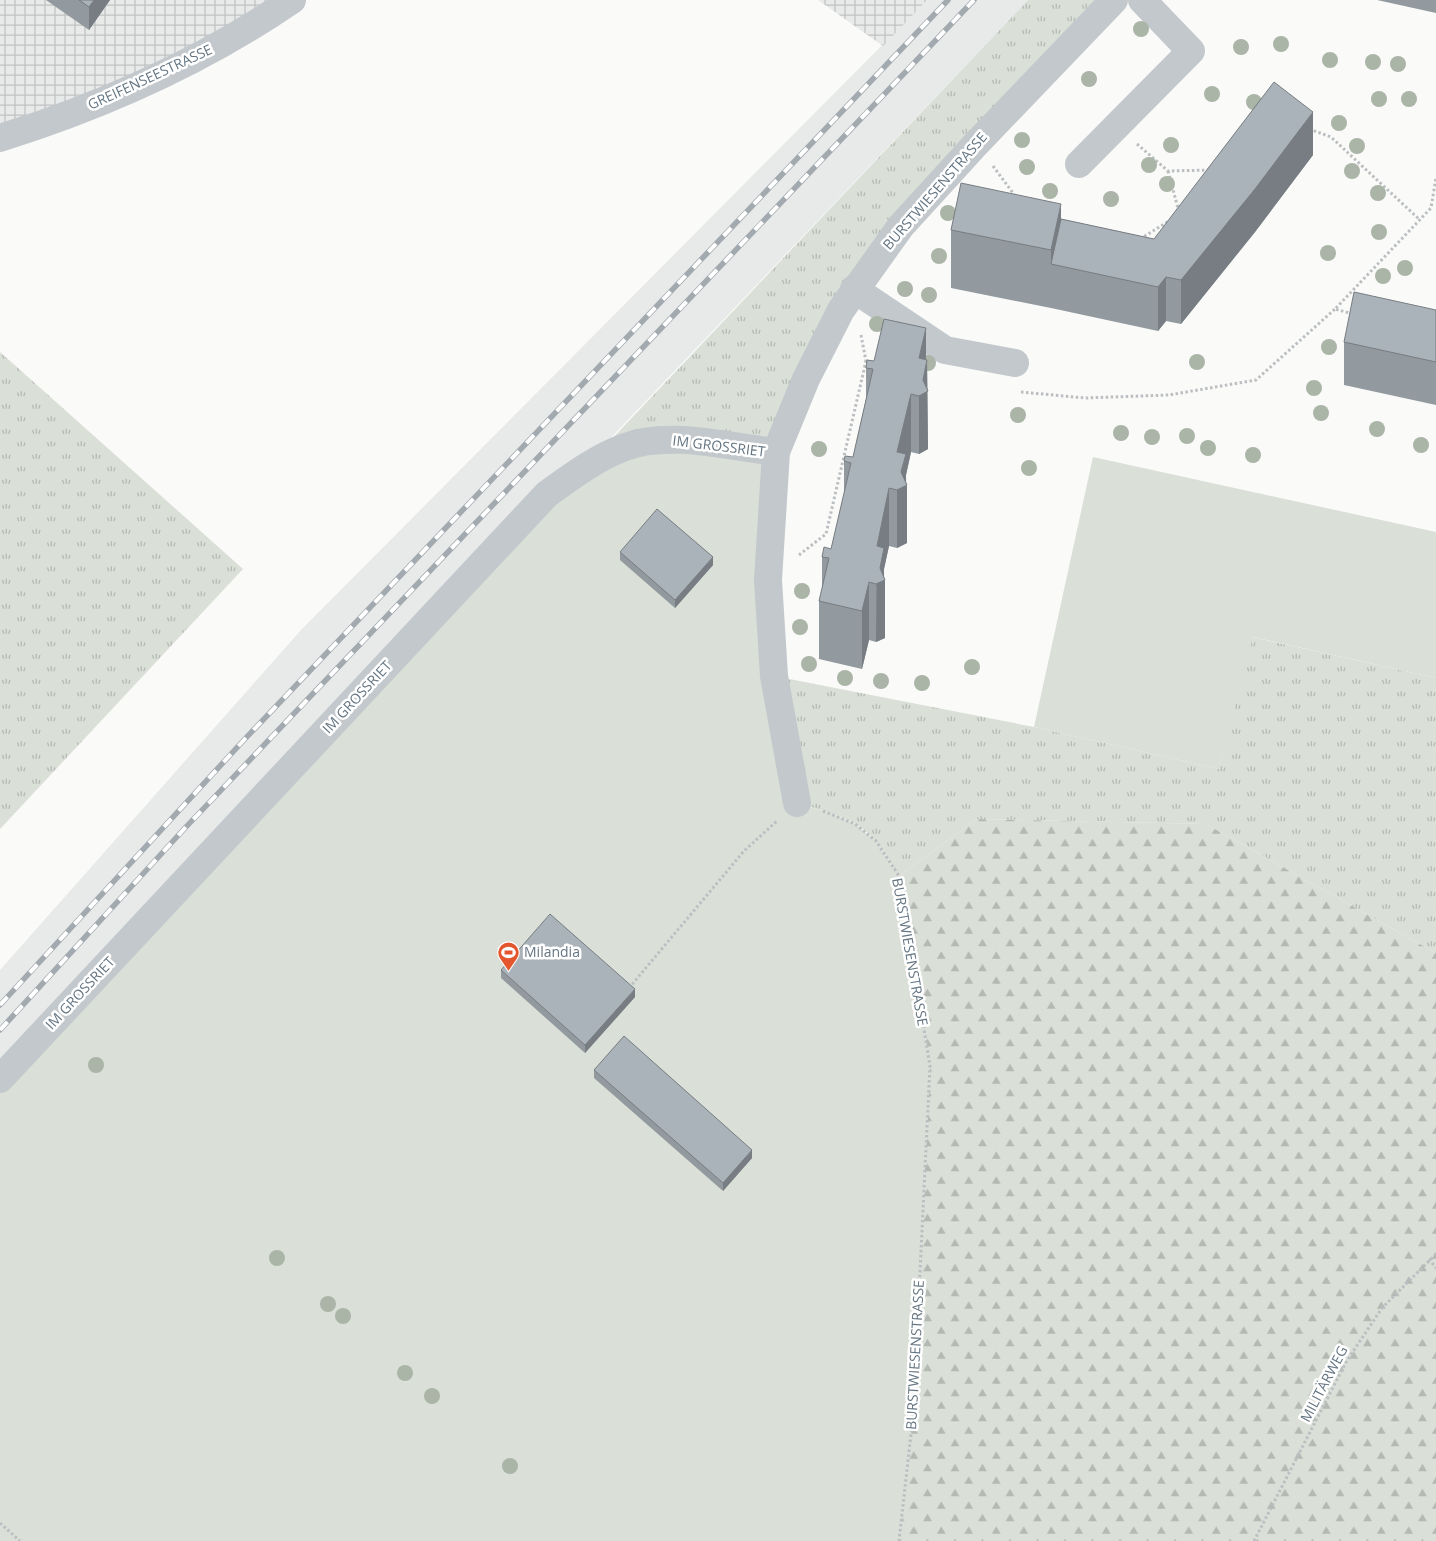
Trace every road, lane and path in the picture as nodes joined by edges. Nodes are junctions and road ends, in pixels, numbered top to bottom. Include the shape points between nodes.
1 (292, 0) edge
2 (1114, 0) edge
3 (1142, 0) edge
4 (1117, 126) junction
5 (1304, 127) edge
6 (0, 138) edge
7 (974, 146) junction
8 (1078, 164) dead end
9 (1168, 171) junction
10 (1210, 178) edge
11 (1436, 178) edge
12 (1022, 205) edge
13 (1186, 207) edge
14 (1172, 220) edge
15 (1420, 220) junction
16 (1133, 243) edge
17 (848, 299) junction
18 (1335, 309) junction
19 (1363, 316) edge
20 (866, 361) junction
21 (875, 363) edge
22 (1015, 363) dead end
23 (1017, 391) dead end
24 (776, 452) junction
25 (768, 580) junction
26 (797, 804) junction
27 (628, 990) edge
28 (0, 1079) edge
29 (1436, 1254) edge
30 (1429, 1259) junction
31 (1436, 1268) edge
32 (0, 1523) edge
33 (20, 1541) edge
34 (900, 1541) edge
35 (1254, 1541) edge

1 - 6 street, GREIFENSEESTRASSE via 169,71 48,123
2 - 7 street, BURSTWIESENSTRASSE
3 - 4 street via 1192,51
4 - 8 street
4 - 9 path
5 - 15 path via 1331,137
7 - 12 path
7 - 17 street, BURSTWIESENSTRASSE via 901,226
9 - 10 path via 1216,170
9 - 13 path via 1180,215
11 - 15 path via 1431,208
14 - 16 path
15 - 18 path
17 - 20 path via 860,329
17 - 22 street via 945,350
17 - 24 street, BURSTWIESENSTRASSE via 806,379
18 - 19 path
18 - 23 path via 1256,380 1169,395 1085,398
20 - 21 path
20 - 25 path via 826,534
24 - 25 street, BURSTWIESENSTRASSE
24 - 28 street, IM GROSSRIET via 667,439 627,446 588,464 547,494
25 - 26 street, BURSTWIESENSTRASSE via 774,676
26 - 27 path via 744,851
26 - 34 path, BURSTWIESENSTRASSE via 831,813 855,824 876,841 899,876 930,1066 913,1416
29 - 30 path, MILITÄRWEG
30 - 31 path
30 - 35 path, MILITÄRWEG via 1382,1308 1346,1362
32 - 33 path

